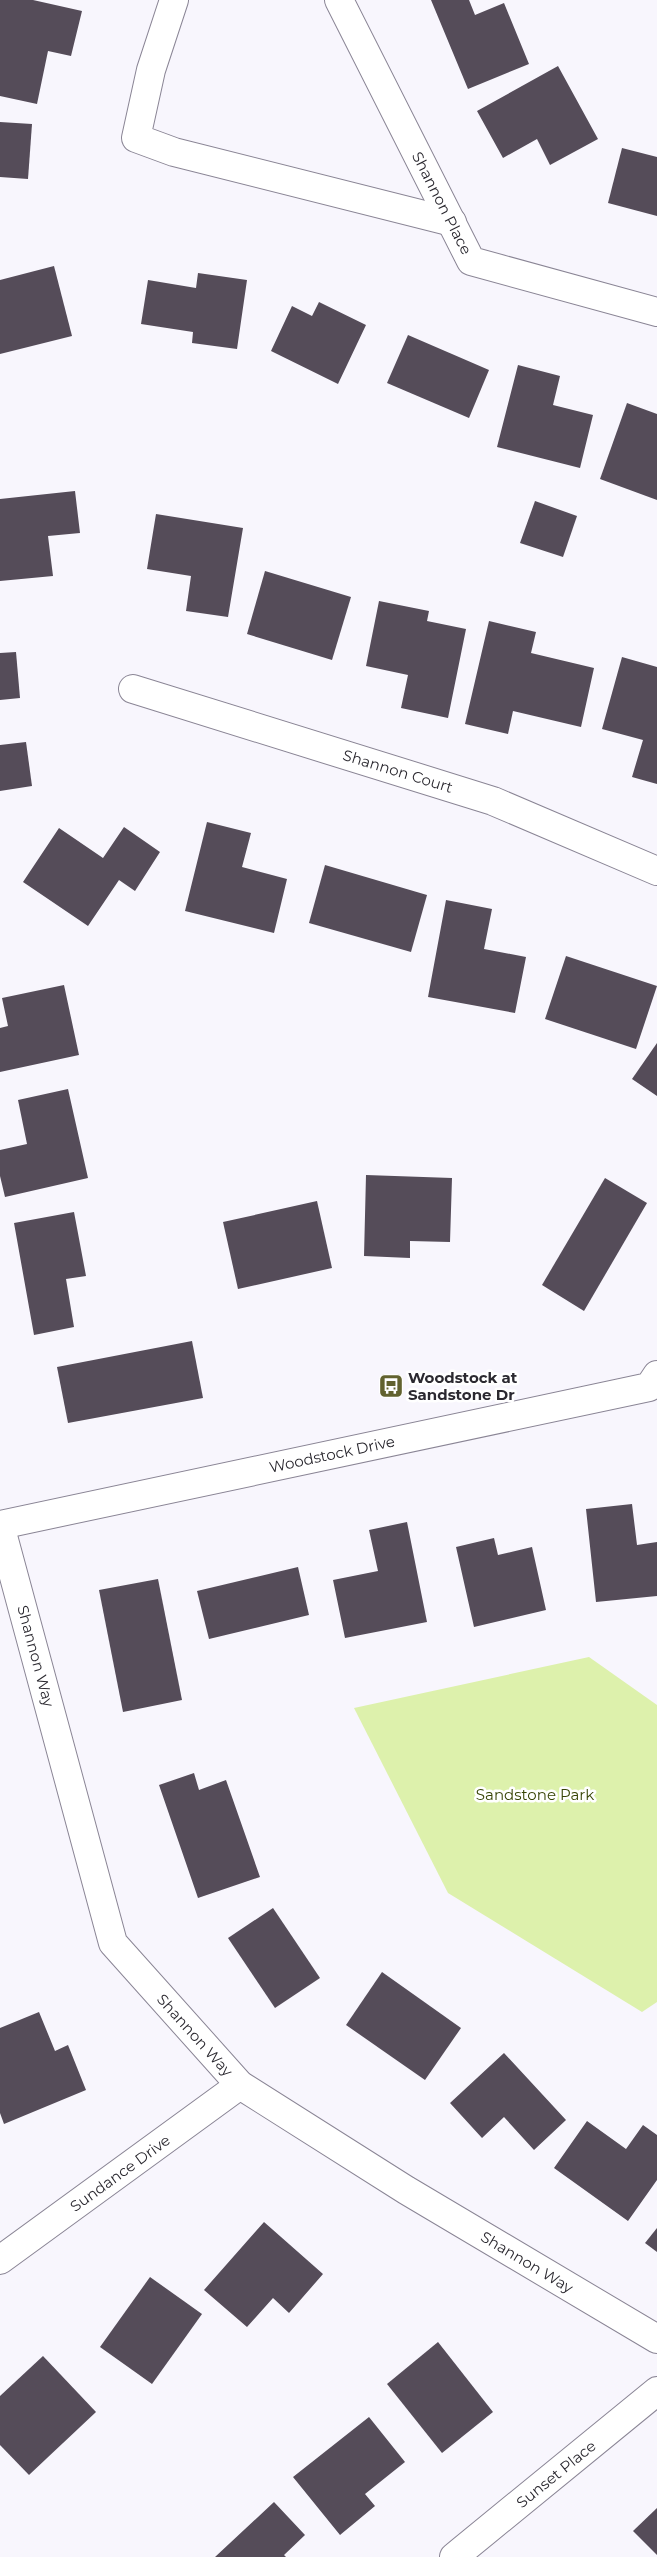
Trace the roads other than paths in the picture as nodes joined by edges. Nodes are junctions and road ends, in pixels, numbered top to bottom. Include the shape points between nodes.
1 (174, 0) edge
2 (339, 0) edge
3 (452, 222) junction
4 (657, 312) edge
5 (133, 689) dead end
6 (657, 871) edge
7 (654, 1384) edge
8 (0, 1525) edge
9 (240, 2085) junction
10 (0, 2260) edge
11 (657, 2339) edge
12 (657, 2391) edge
13 (454, 2557) edge

1 - 3 street via 151,70 136,138 174,152
2 - 3 street, Shannon Place
3 - 4 street, Shannon Place via 471,261
5 - 6 street, Shannon Court via 493,801
7 - 8 street, Woodstock Drive
8 - 9 street, Shannon Way via 113,1943
9 - 10 street, Sundance Drive
9 - 11 street, Shannon Way via 406,2190
12 - 13 street, Sunset Place

